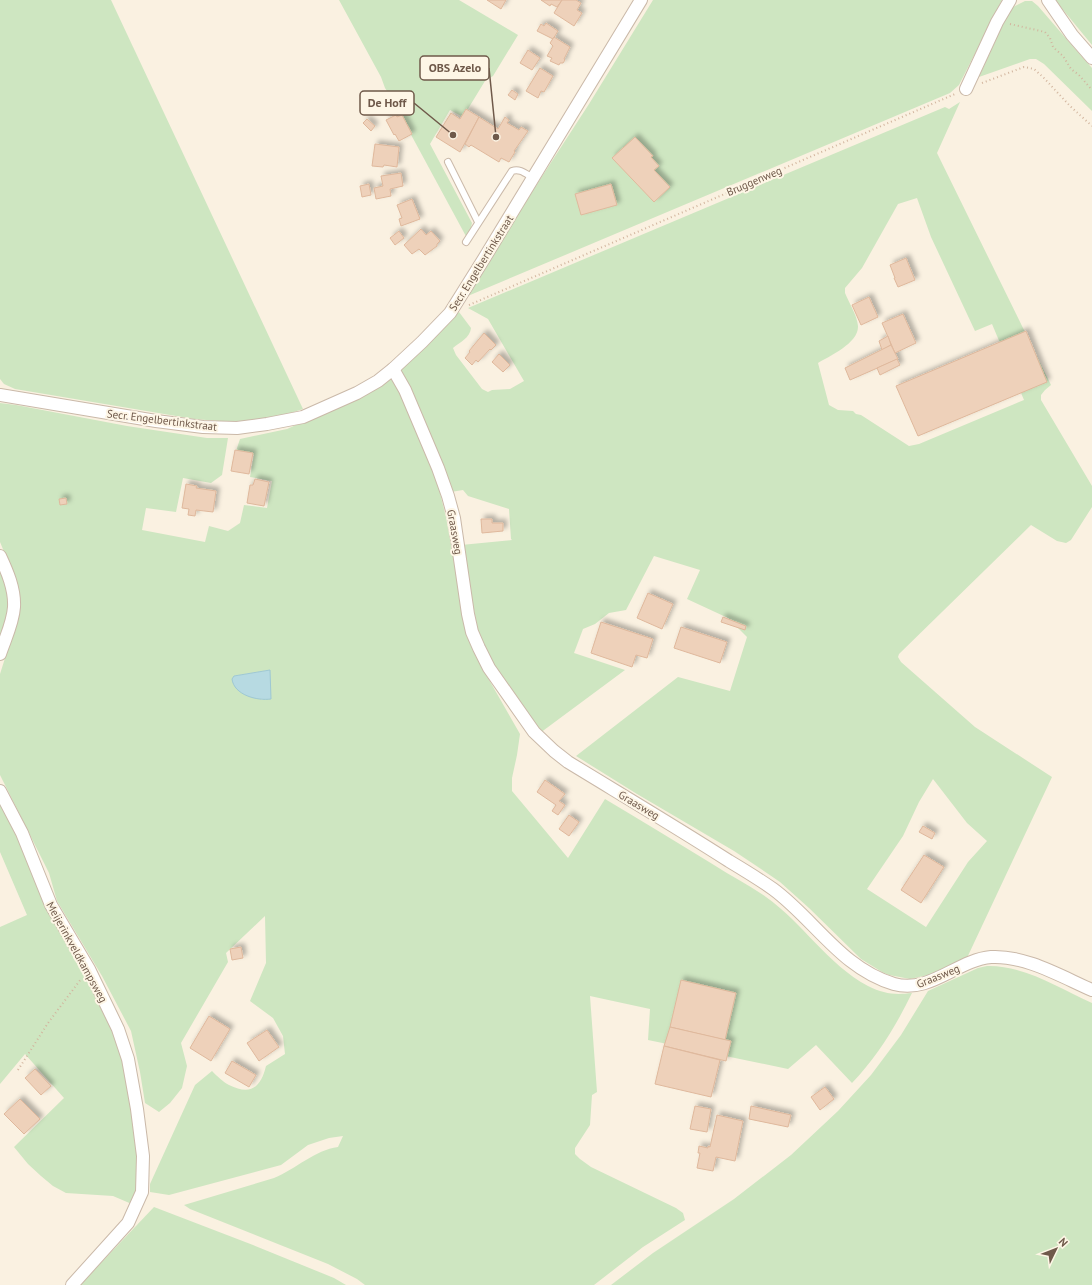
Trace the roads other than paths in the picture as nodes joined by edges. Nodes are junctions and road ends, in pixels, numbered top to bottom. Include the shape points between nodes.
1 (641, 0) edge
2 (1010, 0) edge
3 (1048, 0) edge
4 (1092, 58) edge
5 (966, 89) road end
6 (448, 162) dead end
7 (533, 178) junction
8 (478, 222) junction
9 (466, 242) dead end
10 (393, 370) junction
11 (0, 395) edge
12 (0, 556) edge
13 (0, 654) edge
14 (0, 791) edge
15 (1092, 990) edge
16 (72, 1285) edge

1 - 7 street, Secr. Engelbertinkstraat
2 - 5 street
3 - 4 street via 1072,35
6 - 8 lane
7 - 8 lane via 516,169 512,171
7 - 10 street, Secr. Engelbertinkstraat via 450,313
8 - 9 lane
10 - 11 street, Secr. Engelbertinkstraat via 357,393 303,417 237,428 164,422
10 - 15 street, Graasweg via 405,390 448,496 474,637 498,681 534,732 554,751 772,889 789,902 834,947 865,971 879,978 904,986 920,985 971,962 993,957 1028,962
12 - 13 street via 12,588 14,606 11,624
14 - 16 street, Meijerinkveldkampsweg via 22,832 50,905 89,969 118,1029 128,1059 137,1109 143,1156 142,1192 128,1223

